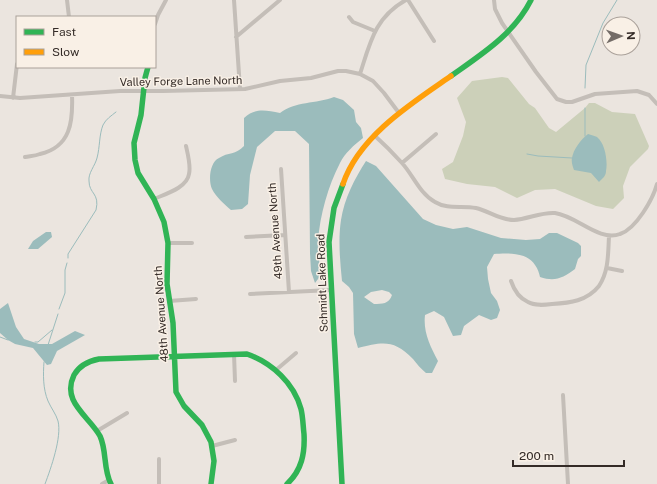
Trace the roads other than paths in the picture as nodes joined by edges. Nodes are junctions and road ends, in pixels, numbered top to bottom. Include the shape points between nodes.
1 (67, 0) edge
2 (160, 0) edge
3 (234, 0) edge
4 (280, 0) edge
5 (407, 0) edge
6 (494, 0) edge
7 (532, 0) edge
8 (166, 1) edge
9 (69, 16) edge
10 (349, 17) dead end
11 (156, 21) edge
12 (375, 31) junction
13 (508, 33) junction
14 (236, 37) junction
15 (434, 41) dead end
16 (17, 68) edge
17 (148, 68) edge
18 (360, 74) junction
19 (240, 89) junction
20 (144, 91) junction
21 (72, 95) junction
22 (0, 96) edge
23 (13, 98) junction
24 (657, 104) edge
25 (399, 114) junction
26 (436, 134) dead end
27 (374, 135) junction
28 (186, 146) dead end
29 (25, 157) dead end
30 (402, 163) junction
31 (281, 169) dead end
32 (657, 184) edge
33 (154, 199) junction
34 (285, 235) junction
35 (609, 236) junction
36 (246, 237) dead end
37 (192, 242) dead end
38 (168, 243) junction
39 (607, 268) junction
40 (622, 271) dead end
41 (511, 281) dead end
42 (331, 290) junction
43 (289, 292) junction
44 (250, 294) dead end
45 (196, 299) dead end
46 (169, 300) junction
47 (296, 353) dead end
48 (234, 354) junction
49 (174, 356) junction
50 (276, 370) junction
51 (235, 381) dead end
52 (563, 395) dead end
53 (127, 412) dead end
54 (96, 431) junction
55 (235, 440) dead end
56 (212, 446) junction
57 (159, 459) dead end
58 (110, 482) edge
59 (291, 483) edge
60 (102, 484) edge
61 (160, 484) edge
62 (211, 484) edge
63 (342, 484) edge
64 (568, 484) edge

1 - 9 street
2 - 8 street
3 - 14 street
4 - 14 street
5 - 12 street via 388,13
5 - 15 street
6 - 13 street via 498,16
7 - 13 street, Schmidt Lake Road
8 - 11 street
10 - 12 street via 353,22
12 - 18 street
13 - 24 street via 542,81 561,101 572,102 595,94 637,91 649,96
13 - 25 street, Schmidt Lake Road via 493,47
14 - 19 street
16 - 23 street
17 - 20 street, 48th Avenue North via 144,78
18 - 19 street, Valley Forge Lane North via 338,71 317,77
18 - 25 street via 379,87
19 - 20 street, Valley Forge Lane North
20 - 21 street, Valley Forge Lane North
20 - 33 street, 48th Avenue North via 134,152 138,173
21 - 23 street, Valley Forge Lane North
21 - 29 street via 73,118 62,141 45,153
22 - 23 street, Valley Forge Lane North
25 - 27 street, Schmidt Lake Road
26 - 30 street
27 - 30 street
27 - 42 street, Schmidt Lake Road via 354,160 335,202 329,242
28 - 33 street via 188,179 180,187
30 - 35 street via 429,198 439,205 477,208 500,218 514,220 555,213 565,215
31 - 34 street, 49th Avenue North
32 - 35 street via 652,197 635,223 621,234
33 - 38 street, 48th Avenue North via 164,222
34 - 36 street
34 - 43 street, 49th Avenue North
35 - 39 street
37 - 38 street
38 - 46 street, 48th Avenue North via 166,271
39 - 40 street
39 - 41 street via 603,278 588,296 565,304 528,302 518,294
42 - 43 street
42 - 63 street, Schmidt Lake Road
43 - 44 street
45 - 46 street
46 - 49 street, 48th Avenue North
47 - 50 street
48 - 49 street
48 - 50 street via 255,356
48 - 51 street
49 - 54 street via 98,359 81,367 70,384 71,397
49 - 56 street, 48th Avenue North via 178,396 202,425
50 - 59 street via 298,401 303,421 303,456
52 - 64 street
53 - 54 street
54 - 58 street via 102,445 105,470
55 - 56 street
56 - 62 street, 48th Avenue North via 214,461
57 - 61 street
58 - 60 street

